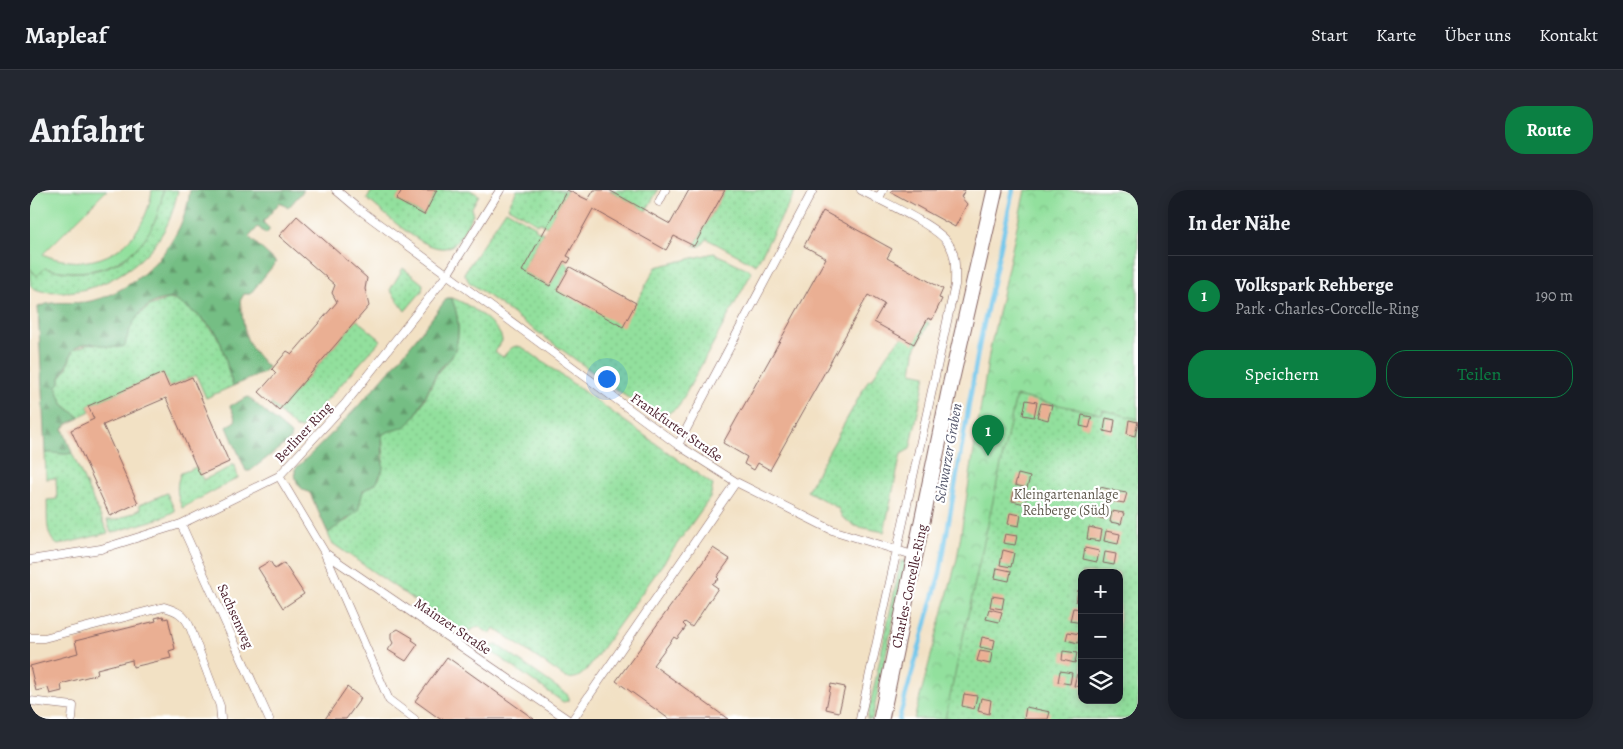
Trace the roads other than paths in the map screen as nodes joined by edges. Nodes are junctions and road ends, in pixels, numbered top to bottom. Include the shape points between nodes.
1 (336, 190) edge
2 (500, 190) edge
3 (665, 190) edge
4 (813, 190) edge
5 (861, 190) edge
6 (883, 190) edge
7 (995, 190) edge
8 (878, 200) junction
9 (659, 202) dead end
10 (447, 274) junction
11 (678, 445) junction
12 (279, 476) junction
13 (736, 482) junction
14 (181, 524) junction
15 (897, 548) junction
16 (325, 554) junction
17 (916, 556) junction
18 (30, 560) edge
19 (30, 638) edge
20 (30, 701) edge
21 (72, 719) edge
22 (221, 719) edge
23 (269, 719) edge
24 (414, 719) edge
25 (567, 719) edge
26 (573, 719) edge
27 (860, 719) edge
28 (881, 719) edge

1 - 10 lane, Frankfurter Straße
2 - 10 lane, Berliner Ring
3 - 9 lane
4 - 11 lane
5 - 8 lane
6 - 8 lane
7 - 17 street, Charles-Corcelle-Ring
8 - 15 lane via 938,233 949,243 955,260 955,285
10 - 11 lane, Frankfurter Straße
10 - 12 lane, Berliner Ring via 345,404
11 - 13 lane, Frankfurter Straße
12 - 14 lane, Berliner Ring
12 - 16 lane, Mainzer Straße
13 - 15 lane, Frankfurter Straße via 832,530
13 - 26 lane
14 - 18 lane, Berliner Ring via 101,549
14 - 23 lane, Sachsenweg
15 - 17 lane, Frankfurter Straße
15 - 27 lane
16 - 24 lane, Mainzer Straße via 389,700
16 - 25 lane, Mainzer Straße
17 - 28 street, Charles-Corcelle-Ring
19 - 22 lane via 44,638 164,607 178,612 190,627 220,706
20 - 21 lane via 73,706

